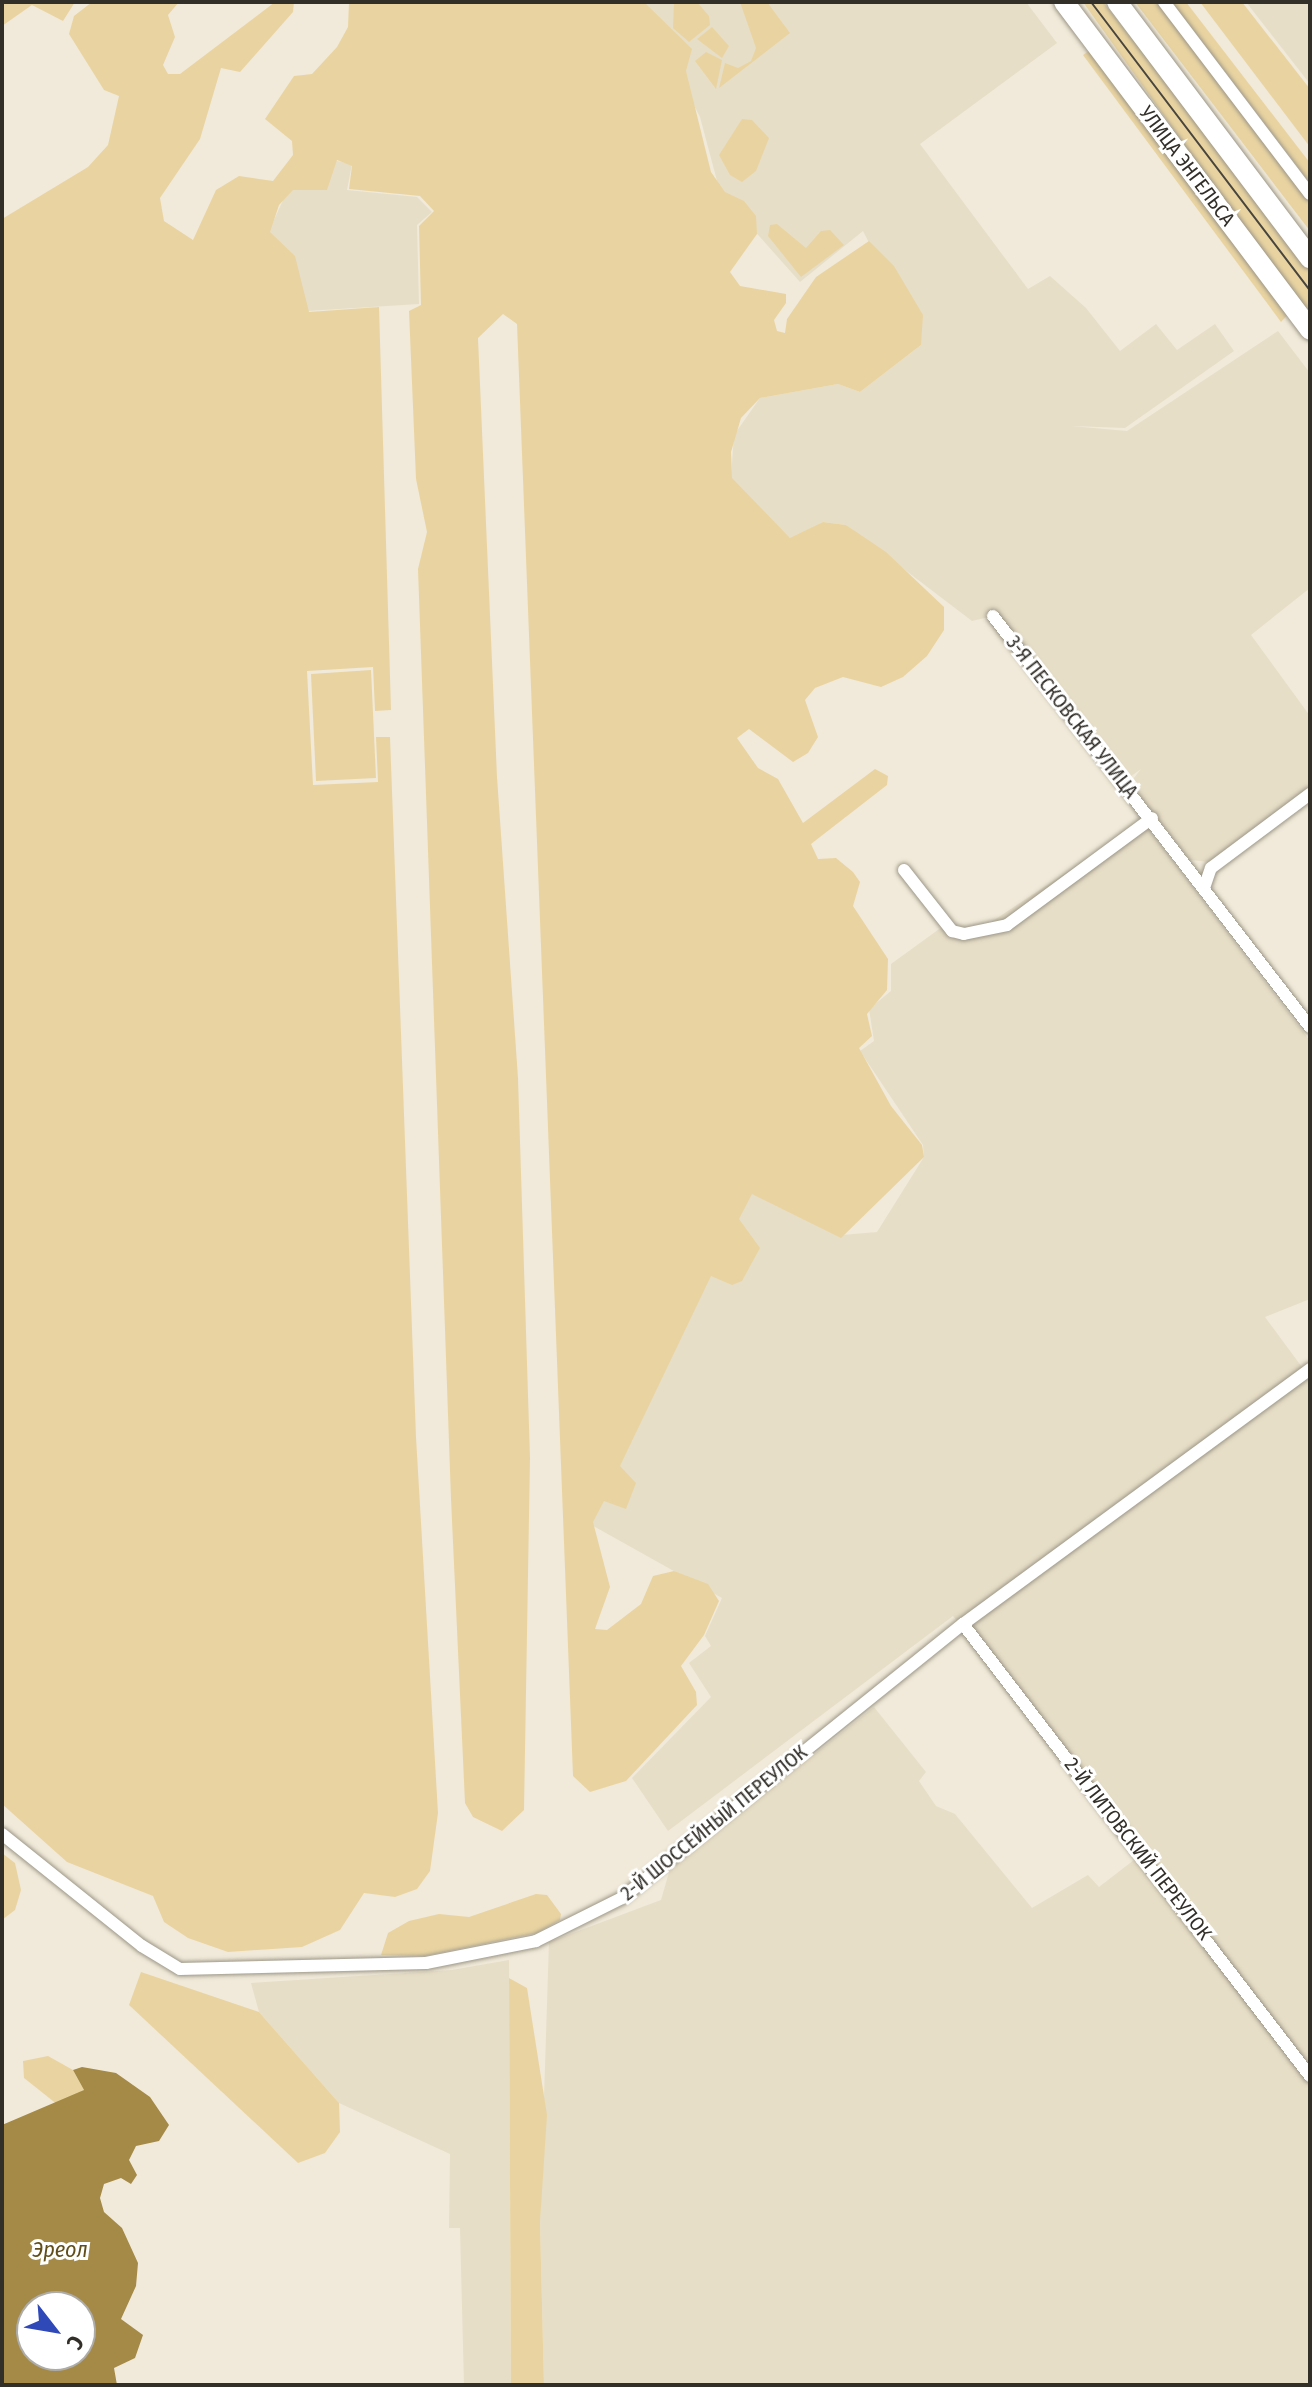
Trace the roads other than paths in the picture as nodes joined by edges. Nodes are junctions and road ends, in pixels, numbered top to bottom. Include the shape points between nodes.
1 (1064, 2) edge
2 (1117, 2) edge
3 (1164, 2) edge
4 (1310, 194) edge
5 (1310, 258) edge
6 (1310, 330) edge
7 (993, 616) dead end
8 (1310, 794) edge
9 (1152, 818) junction
10 (904, 870) dead end
11 (1204, 888) junction
12 (1310, 1027) edge
13 (1310, 1369) edge
14 (963, 1624) junction
15 (2, 1834) edge
16 (1310, 2076) edge

1 - 6 main road, УЛИЦА ЭНГЕЛЬСА
2 - 5 main road
3 - 4 street
7 - 9 street, 3-Я ПЕСКОВСКАЯ УЛИЦА
8 - 11 street via 1211,868
9 - 10 street, 3-Я ПЕСКОВСКАЯ УЛИЦА via 1007,925 964,934 952,931
9 - 11 street, 3-Я ПЕСКОВСКАЯ УЛИЦА
11 - 12 street, 3-Я ПЕСКОВСКАЯ УЛИЦА
13 - 14 street, 2-Й ШОССЕЙНЫЙ ПЕРЕУЛОК
14 - 15 street, 2-Й ШОССЕЙНЫЙ ПЕРЕУЛОК via 622,1898 536,1941 495,1951 426,1963 180,1969 142,1946
14 - 16 street, 2-Й ЛИТОВСКИЙ ПЕРЕУЛОК

